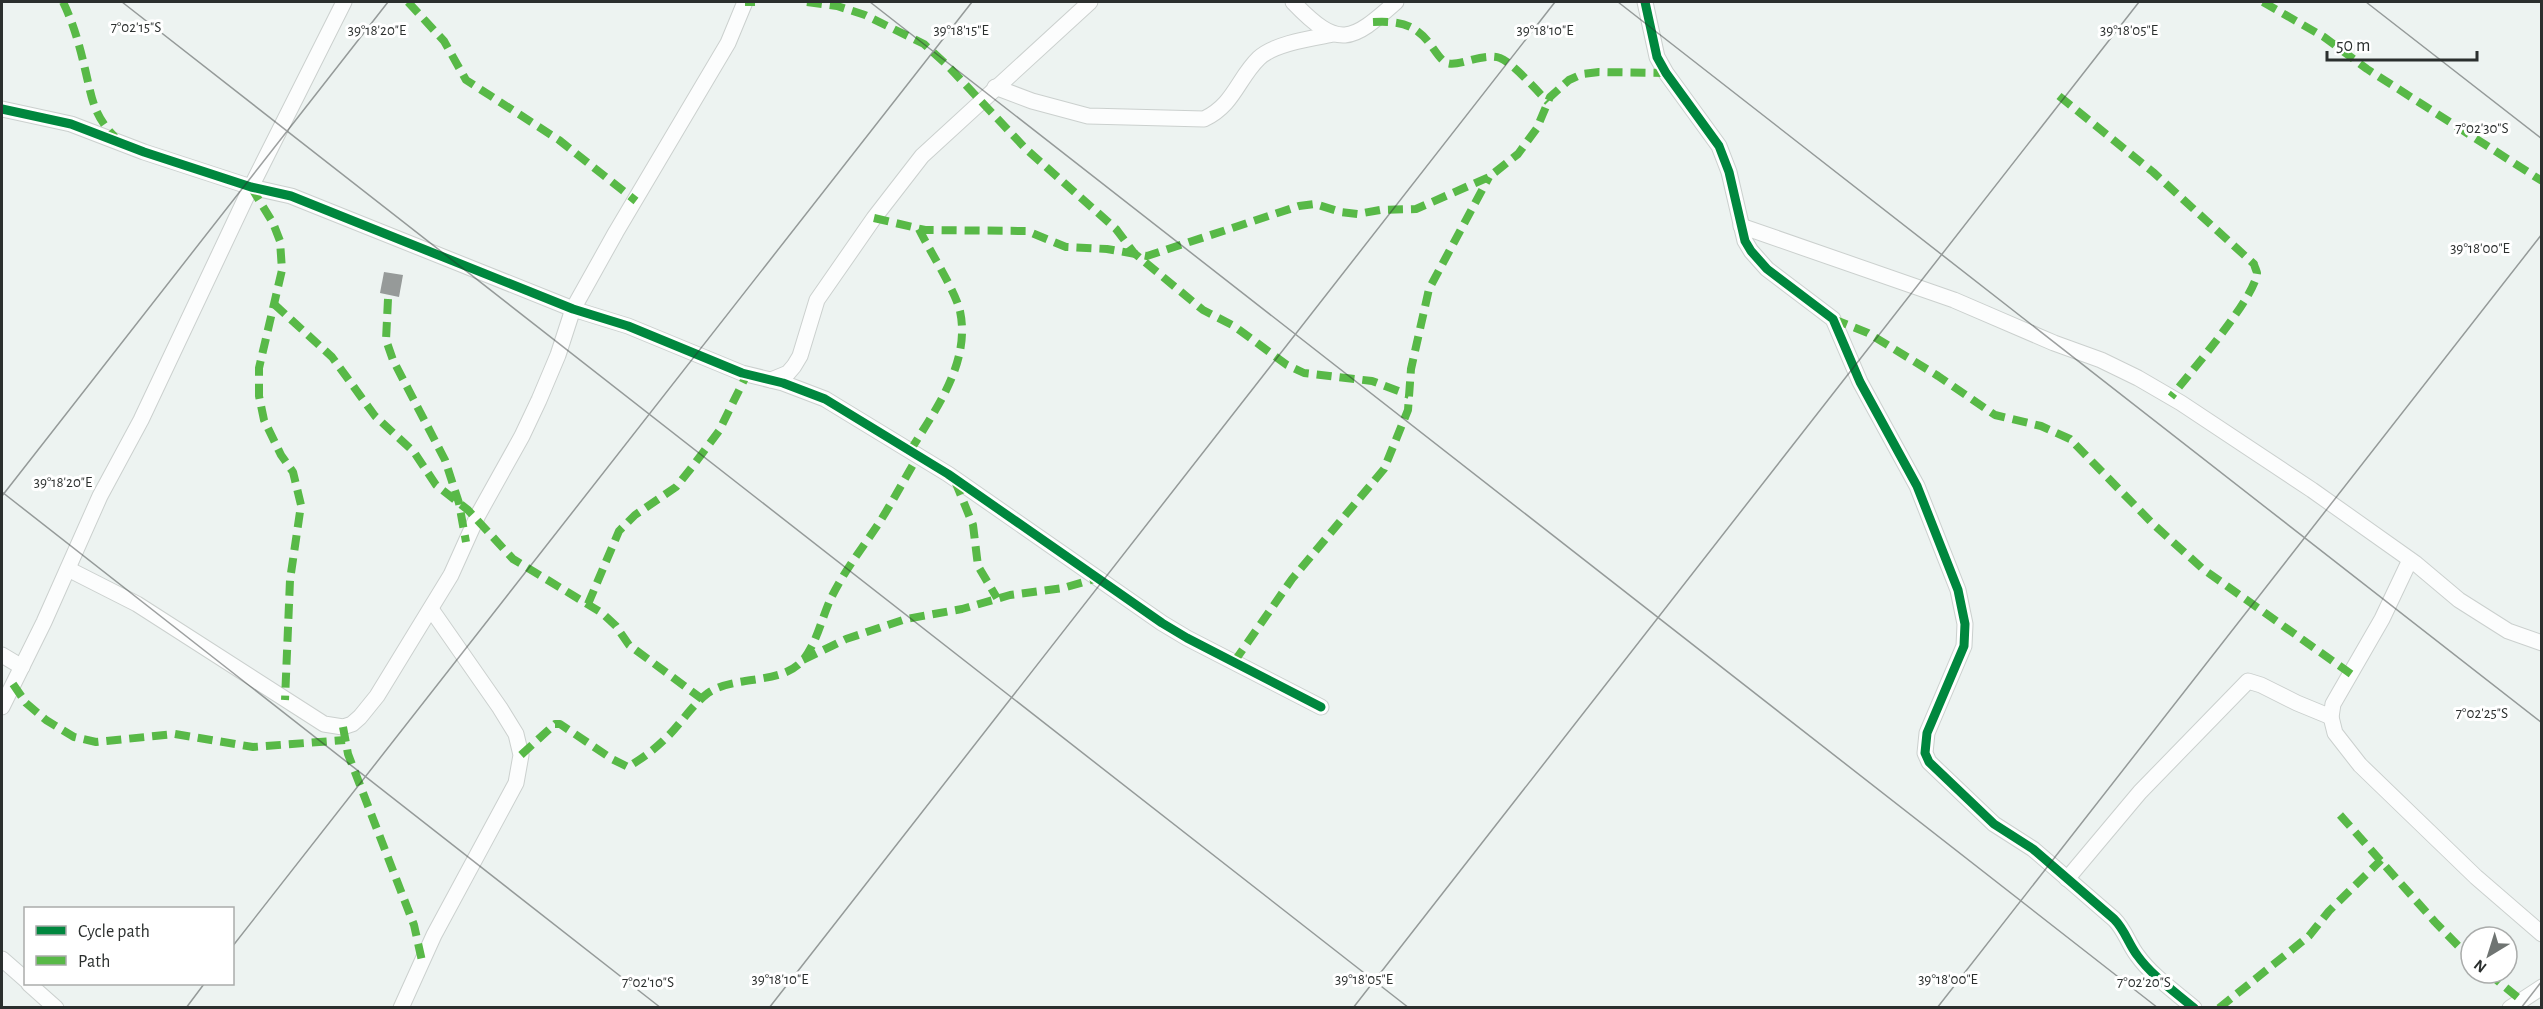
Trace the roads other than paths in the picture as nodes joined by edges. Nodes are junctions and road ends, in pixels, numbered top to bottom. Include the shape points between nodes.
1 (344, 2) edge
2 (745, 2) edge
3 (1090, 2) edge
4 (1293, 2) edge
5 (1396, 2) edge
6 (1645, 2) edge
7 (1334, 34) junction
8 (995, 87) junction
9 (2, 109) edge
10 (251, 187) junction
11 (1741, 226) junction
12 (573, 309) junction
13 (771, 380) junction
14 (2410, 560) junction
15 (68, 569) junction
16 (431, 609) junction
17 (2541, 643) edge
18 (2, 655) edge
19 (22, 667) junction
20 (1321, 706) dead end
21 (2, 708) edge
22 (2331, 717) junction
23 (2067, 879) junction
24 (2541, 934) edge
25 (2, 959) edge
26 (24, 978) edge
27 (30, 985) edge
28 (2541, 987) edge
29 (56, 1008) edge
30 (401, 1008) edge
31 (2194, 1008) edge
32 (2510, 1008) edge

1 - 10 street
2 - 12 street via 728,43
3 - 8 street
4 - 7 street
5 - 7 street via 1356,34
6 - 11 street via 1657,57 1719,146 1730,172
7 - 8 street via 1266,53 1227,102 1204,119 1088,116
8 - 13 street via 921,156 895,190 816,300 794,366
9 - 10 street via 71,124
10 - 12 street via 291,196
10 - 15 street
11 - 14 street via 1954,300 2101,360 2181,403
11 - 23 street via 1745,241 1758,260 1833,319 1860,382 1917,486 1958,590 1965,624 1964,646 1928,733 1927,758 1994,824 2033,849
12 - 13 street
12 - 16 street via 558,355 522,436
13 - 20 street via 825,399 948,474 1187,638
14 - 17 street via 2459,600 2508,631
14 - 22 street via 2382,619 2333,704
15 - 16 street via 137,604 313,718 334,727 352,724 372,703
15 - 19 street
16 - 30 street via 500,708 516,734 521,755 516,783 434,935
18 - 19 street
19 - 21 street
22 - 23 street via 2248,681 2140,792
22 - 24 street via 2336,733 2360,765
23 - 31 street via 2121,926 2146,966
25 - 26 street
27 - 29 street
28 - 32 street

